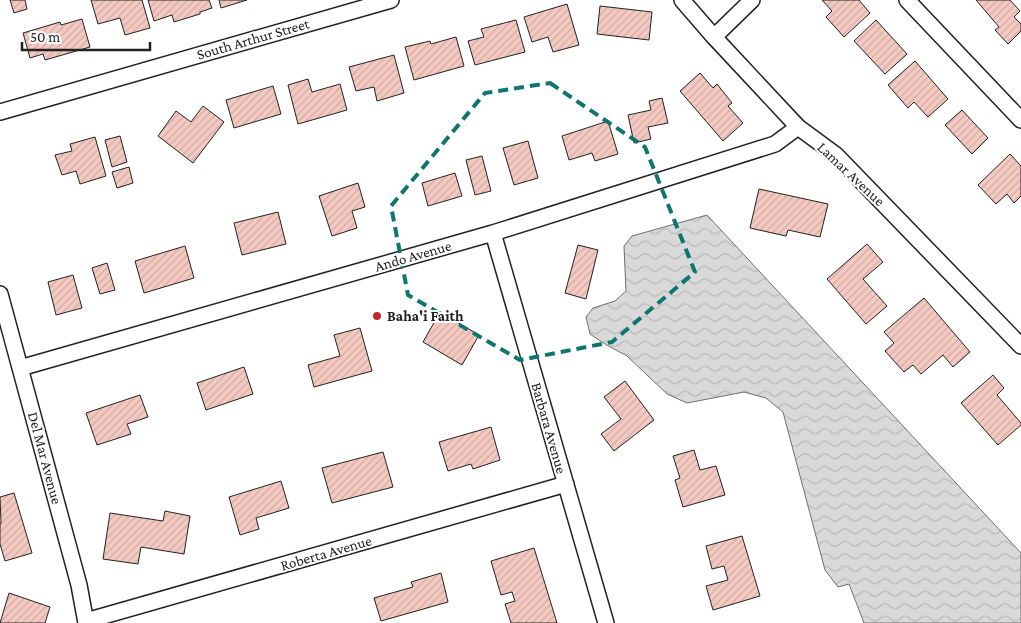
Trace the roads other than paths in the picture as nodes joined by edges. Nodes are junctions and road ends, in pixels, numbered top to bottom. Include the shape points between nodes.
1 (391, 0) edge
2 (682, 0) edge
3 (752, 0) edge
4 (907, 0) edge
5 (714, 37) junction
6 (0, 112) edge
7 (1021, 120) edge
8 (798, 127) junction
9 (493, 233) junction
10 (0, 294) edge
11 (1021, 346) edge
12 (20, 368) junction
13 (566, 484) junction
14 (86, 622) edge
15 (606, 623) edge

1 - 6 street, South Arthur Street
2 - 5 street, Lamar Avenue
3 - 5 street
4 - 7 street
5 - 8 street, Lamar Avenue
8 - 9 street, Ando Avenue via 775,144
8 - 11 street, Lamar Avenue via 836,155
9 - 12 street, Ando Avenue
9 - 13 street, Barbara Avenue
10 - 12 street, Del Mar Avenue
12 - 14 street, Del Mar Avenue via 79,585
13 - 14 street, Roberta Avenue
13 - 15 street, Barbara Avenue

